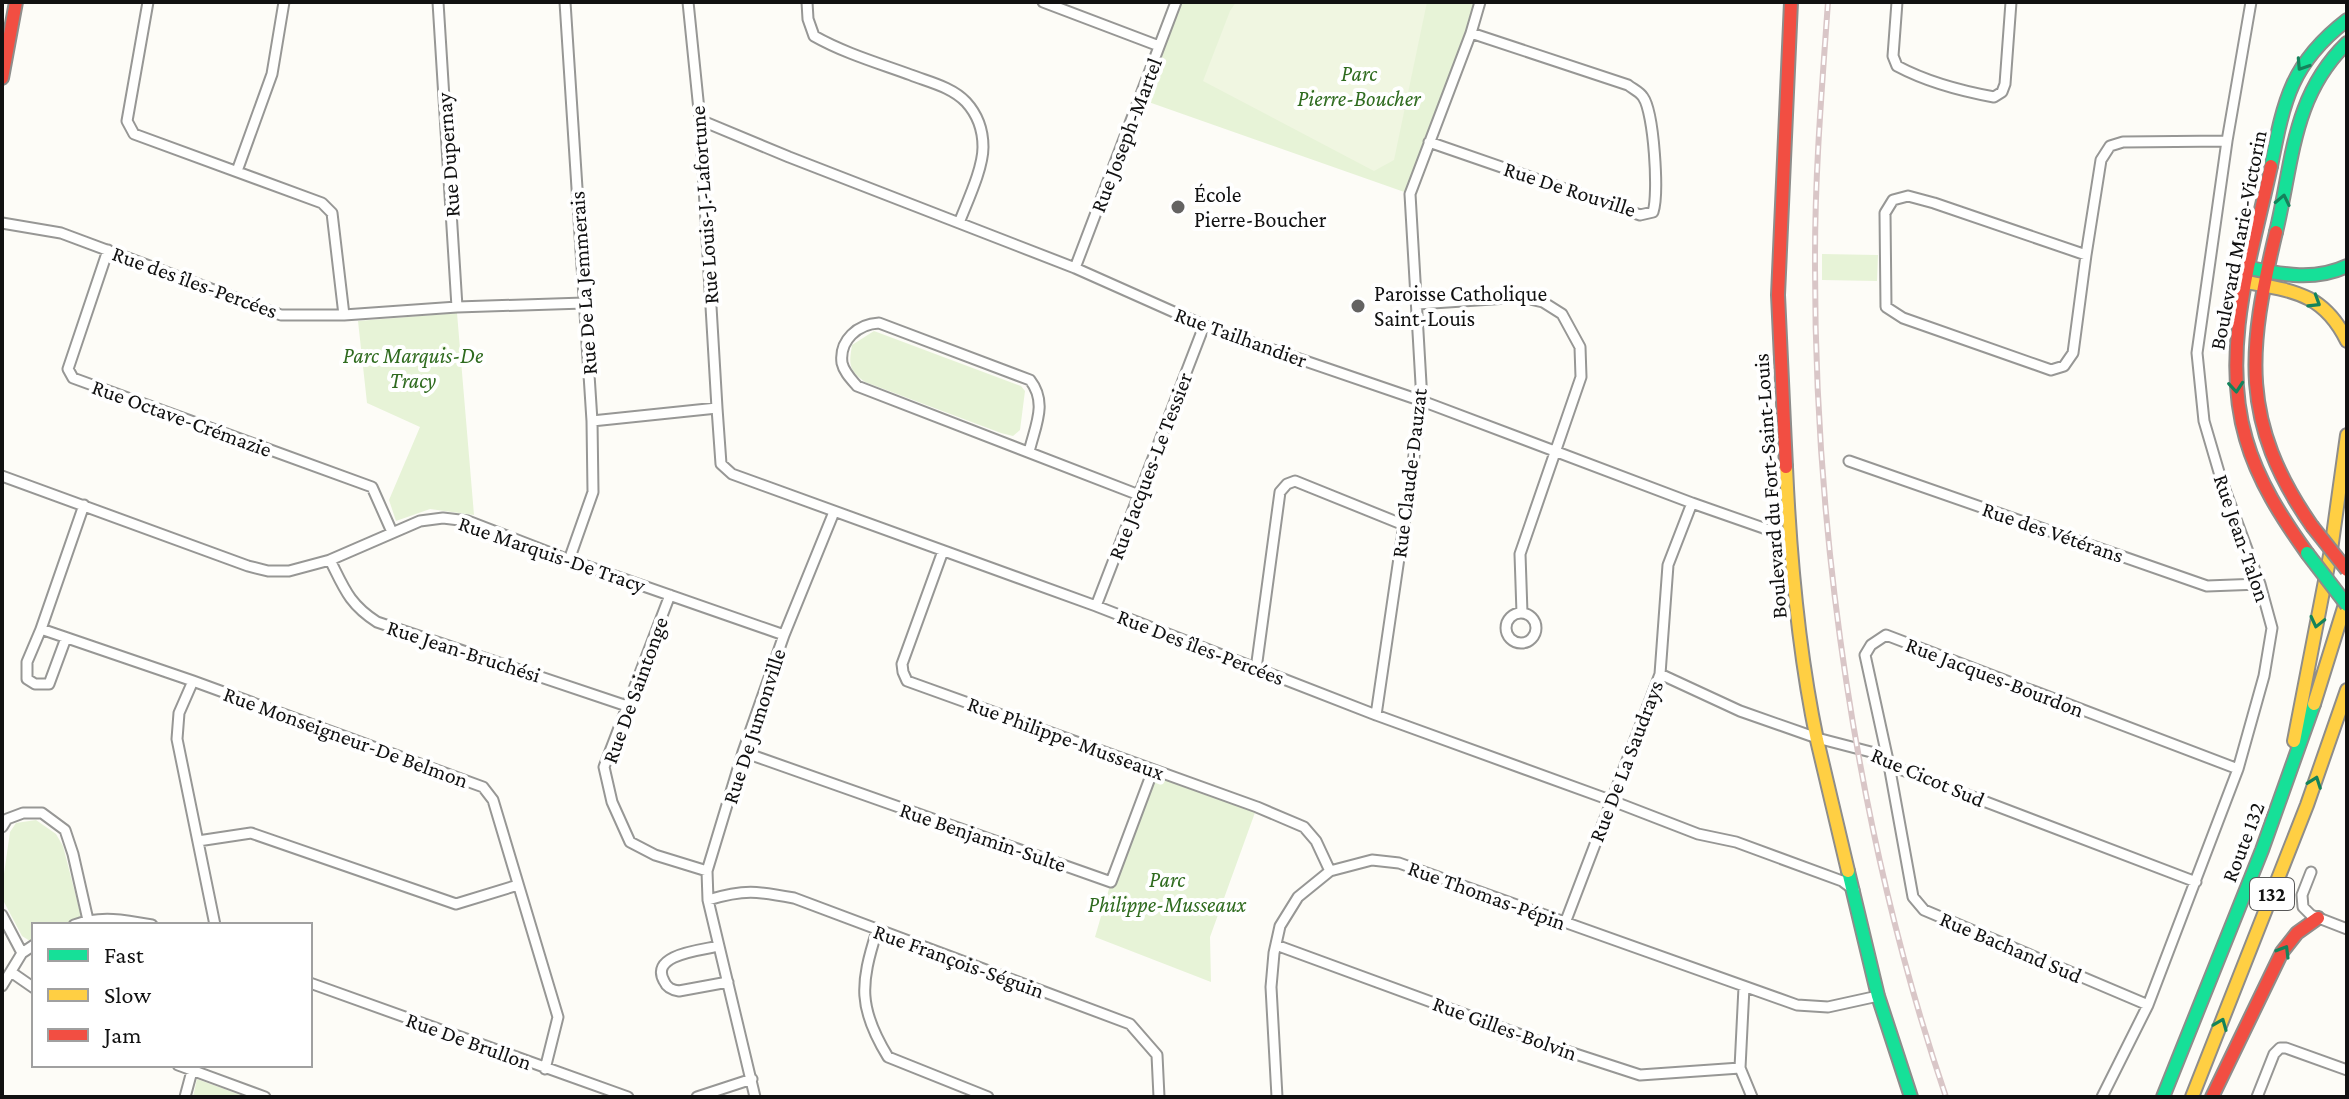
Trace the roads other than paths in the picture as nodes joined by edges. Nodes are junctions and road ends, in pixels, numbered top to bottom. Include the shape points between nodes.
1 (16, 2) edge
2 (148, 2) edge
3 (284, 2) edge
4 (438, 2) edge
5 (565, 2) edge
6 (688, 2) edge
7 (807, 2) edge
8 (1176, 2) edge
9 (1480, 2) edge
10 (1897, 2) edge
11 (2011, 2) edge
12 (2251, 2) edge
13 (1050, 3) edge
14 (1787, 3) edge
15 (2347, 20) edge
16 (1471, 33) junction
17 (2347, 43) edge
18 (1159, 46) junction
19 (2, 78) edge
20 (700, 120) junction
21 (2227, 141) junction
22 (1429, 142) junction
23 (237, 171) junction
24 (2, 223) edge
25 (959, 223) junction
26 (108, 250) junction
27 (2086, 255) junction
28 (2347, 266) edge
29 (1075, 268) junction
30 (2250, 268) junction
31 (2268, 272) junction
32 (2247, 282) junction
33 (2265, 286) junction
34 (584, 303) junction
35 (1418, 304) junction
36 (457, 307) junction
37 (344, 315) junction
38 (1204, 326) junction
39 (2347, 341) edge
40 (1422, 401) junction
41 (717, 408) junction
42 (592, 421) junction
43 (2347, 435) edge
44 (1554, 451) junction
45 (1029, 452) junction
46 (1849, 461) dead end
47 (2, 476) edge
48 (1139, 495) junction
49 (1692, 503) junction
50 (84, 505) junction
51 (834, 512) junction
52 (1404, 525) junction
53 (392, 532) junction
54 (1789, 537) junction
55 (943, 551) junction
56 (330, 560) junction
57 (569, 560) junction
58 (2347, 570) edge
59 (2260, 584) junction
60 (670, 595) junction
61 (2347, 598) edge
62 (2347, 605) edge
63 (1096, 606) junction
64 (1522, 613) dead end
65 (41, 629) junction
66 (784, 635) junction
67 (66, 638) junction
68 (1256, 669) junction
69 (1660, 674) junction
70 (193, 681) junction
71 (2347, 690) edge
72 (627, 706) junction
73 (1376, 715) junction
74 (1817, 738) junction
75 (743, 752) junction
76 (1889, 765) junction
77 (2238, 769) junction
78 (1153, 770) junction
79 (2285, 789) junction
80 (1610, 800) junction
81 (2, 827) edge
82 (198, 841) junction
83 (707, 871) junction
84 (1330, 871) junction
85 (2311, 872) dead end
86 (2196, 882) junction
87 (518, 885) junction
88 (1854, 890) junction
89 (708, 900) junction
90 (2, 915) edge
91 (2318, 918) junction
92 (88, 920) junction
93 (80, 923) edge
94 (141, 923) edge
95 (215, 923) edge
96 (1565, 923) junction
97 (2347, 929) edge
98 (877, 931) junction
99 (1276, 945) junction
100 (32, 946) edge
101 (719, 946) junction
102 (22, 953) junction
103 (11, 972) junction
104 (728, 982) junction
105 (312, 984) edge
106 (2, 986) edge
107 (32, 987) edge
108 (1744, 987) junction
109 (1878, 996) junction
110 (2148, 1005) junction
111 (183, 1067) edge
112 (1740, 1068) junction
113 (545, 1069) junction
114 (2347, 1070) edge
115 (192, 1071) junction
116 (752, 1079) junction
117 (599, 1092) edge
118 (185, 1097) edge
119 (265, 1097) edge
120 (628, 1097) edge
121 (697, 1097) edge
122 (755, 1097) edge
123 (988, 1097) edge
124 (1159, 1097) edge
125 (1277, 1097) edge
126 (1752, 1097) edge
127 (1911, 1097) edge
128 (2102, 1097) edge
129 (2163, 1097) edge
130 (2192, 1097) edge
131 (2212, 1097) edge
132 (2257, 1097) edge

1 - 19 main road
2 - 23 street via 127,121 134,134
3 - 23 street via 272,74
4 - 36 street, Rue Dupernay
5 - 34 street, Rue De La Jemmerais
6 - 20 street, Rue Louis-J.-Lafortune
7 - 25 street via 814,36 947,89 976,116 983,150
8 - 18 street, Rue Joseph-Martel
9 - 16 street, Rue Claude-Dauzat
10 - 11 street via 1897,66 1994,97 2005,84
12 - 21 street, Rue Jean-Talon
13 - 18 street
14 - 54 main road, Boulevard du Fort-Saint-Louis via 1778,295
15 -> 30 main road, Boulevard Marie-Victorin via 2313,49 2289,88
16 - 22 street, Rue Claude-Dauzat
16 - 22 street, Rue De Rouville via 1642,94 1649,108 1655,169 1653,212 1640,215
31 -> 17 main road, Boulevard Marie-Victorin via 2304,107 2322,71
18 - 29 street, Rue Joseph-Martel
20 - 25 street, Rue Tailhandier
20 - 41 street, Rue Louis-J.-Lafortune
21 - 27 street via 2110,146 2101,160
21 - 59 street, Rue Jean-Talon via 2197,353 2204,421
22 - 35 street, Rue Claude-Dauzat via 1410,194
23 - 37 street via 322,203 332,213
24 - 26 street, Rue des îles-Percées via 61,233
25 - 29 street, Rue Tailhandier
26 - 37 street, Rue des îles-Percées via 281,315
26 - 53 street, Rue Octave-Crémazie via 68,369 73,378 372,487
27 - 27 street via 2073,353 2064,366 2051,370 1903,318 1886,307 1885,213 1893,200 1908,196
28 - 31 main road via 2319,276
29 - 38 street, Rue Tailhandier
30 - 31 main road
30 - 32 main road, Boulevard Marie-Victorin
31 - 33 main road, Boulevard Marie-Victorin
32 - 33 main road
32 -> 62 main road, Boulevard Marie-Victorin, bridge via 2235,377 2252,460 2282,519
33 -> 39 main road via 2319,303
33 - 58 main road, Boulevard Marie-Victorin, bridge via 2255,376 2267,445 2288,491
34 - 36 street, Rue des îles-Percées
34 - 42 street, Rue De La Jemmerais
35 - 40 street, Rue Claude-Dauzat
35 - 44 street via 1522,297 1562,314 1580,347 1581,377
36 - 37 street, Rue des îles-Percées
38 - 40 street, Rue Tailhandier
38 - 48 street, Rue Jacques-Le Tessier
40 - 44 street, Rue Tailhandier
40 - 52 street, Rue Claude-Dauzat
41 - 42 street
41 - 51 street, Rue Des îles-Percées via 721,464 732,474
42 - 57 street, Rue De La Jemmerais via 593,492
43 -> 79 main road via 2337,516
44 - 49 street, Rue Tailhandier
44 - 64 street via 1520,554
45 - 45 street via 1041,402 1030,380 879,323 856,329 846,341 842,362 857,386
45 - 48 street
46 - 59 street, Rue des Vétérans via 2207,586
47 - 50 street, Rue Marquis-De Tracy
48 - 63 street, Rue Jacques-Le Tessier
49 - 54 street, Rue Tailhandier
49 - 69 street, Rue De La Saudrays via 1668,565
50 - 56 street, Rue Marquis-De Tracy via 268,571
50 - 65 street
51 - 55 street, Rue Des îles-Percées
51 - 66 street, Rue De Jumonville
52 - 68 street via 1295,481 1287,484 1280,492
52 - 73 street, Rue Claude-Dauzat
53 - 56 street, Rue Marquis-De Tracy
53 - 57 street, Rue Marquis-De Tracy via 420,521 468,521
54 - 74 main road, Boulevard du Fort-Saint-Louis
55 - 63 street, Rue Des îles-Percées
55 - 78 street, Rue Philippe-Musseaux via 902,664 907,681
56 - 72 street, Rue Jean-Bruchési via 360,611 377,622
57 - 60 street, Rue Marquis-De Tracy
59 - 77 street, Rue Jean-Talon via 2272,628
60 - 66 street, Rue Marquis-De Tracy
60 - 72 street, Rue De Saintonge
61 - 79 main road, Route 132 / 132
63 - 68 street, Rue Des îles-Percées
65 - 67 street, Rue Monseigneur-De Belmon
65 - 67 street via 27,662 27,679 35,684 49,684
66 - 75 street, Rue De Jumonville
67 - 70 street, Rue Monseigneur-De Belmon
68 - 73 street, Rue Des îles-Percées
69 - 74 street, Rue Cicot Sud via 1740,711
69 - 80 street, Rue De La Saudrays
70 - 82 street via 179,713 177,739
70 - 87 street, Rue Monseigneur-De Belmon via 483,787 493,800
130 -> 71 main road, Route 132 / 132
72 - 83 street, Rue De Saintonge via 604,767 630,842
73 - 80 street, Rue Des îles-Percées
74 - 76 street, Rue Cicot Sud via 1871,752
74 - 88 main road, Boulevard du Fort-Saint-Louis
75 - 78 street, Rue Benjamin-Sulte via 1111,882
75 - 83 street, Rue De Jumonville
76 - 77 street, Rue Jacques-Bourdon via 1865,655 1886,635
76 - 86 street, Rue Cicot Sud
76 - 110 street, Rue Bachand Sud via 1913,897 1924,910
77 - 86 street, Rue Jean-Talon
78 - 84 street, Rue Philippe-Musseaux via 1304,827
79 - 129 main road, Route 132 / 132
80 - 88 street, Rue Des îles-Percées via 1829,876
80 - 96 street, Rue De La Saudrays
81 - 92 street via 23,813 42,813 65,830
82 - 87 street via 251,833 456,904
82 - 95 street
83 - 89 street, Rue De Jumonville
84 - 96 street, Rue Thomas-Pépin via 1372,860 1399,863
84 - 99 street, Rue Thomas-Pépin via 1298,897 1280,926
85 - 91 street via 2302,904
86 - 110 street, Rue Jean-Talon
87 - 113 street, Rue Monseigneur-De Belmon via 558,1017
88 - 109 main road, Boulevard du Fort-Saint-Louis
89 - 98 street, Rue François-Séguin via 736,891 766,892
89 - 101 street, Rue De Jumonville
90 - 102 street
91 - 97 street
131 -> 91 main road via 2282,952
92 - 93 street
92 - 94 street
96 - 108 street, Rue Thomas-Pépin
98 - 123 street via 866,965 865,996 867,1013 888,1057
98 - 124 street, Rue François-Séguin via 1130,1024 1157,1055
99 - 112 street, Rue Gilles-Bolvin via 1640,1075
99 - 125 street, Rue Thomas-Pépin via 1271,987
100 - 102 street
101 - 104 street, Rue De Jumonville
101 - 104 street via 673,956 661,971 663,980 679,991
102 - 103 street
103 - 106 street
103 - 107 street
104 - 116 street, Rue De Jumonville
105 - 113 street, Rue De Brullon
108 - 109 street, Rue Thomas-Pépin via 1797,1005 1828,1007
108 - 112 street
109 - 127 main road, Boulevard du Fort-Saint-Louis
110 - 128 street, Rue Jean-Talon
111 - 115 street
112 - 126 street
113 - 117 street, Rue De Brullon
114 - 132 street via 2280,1048
115 - 118 street
115 - 119 street
116 - 121 street
116 - 122 street, Rue De Jumonville
117 - 120 street, Rue De Brullon

